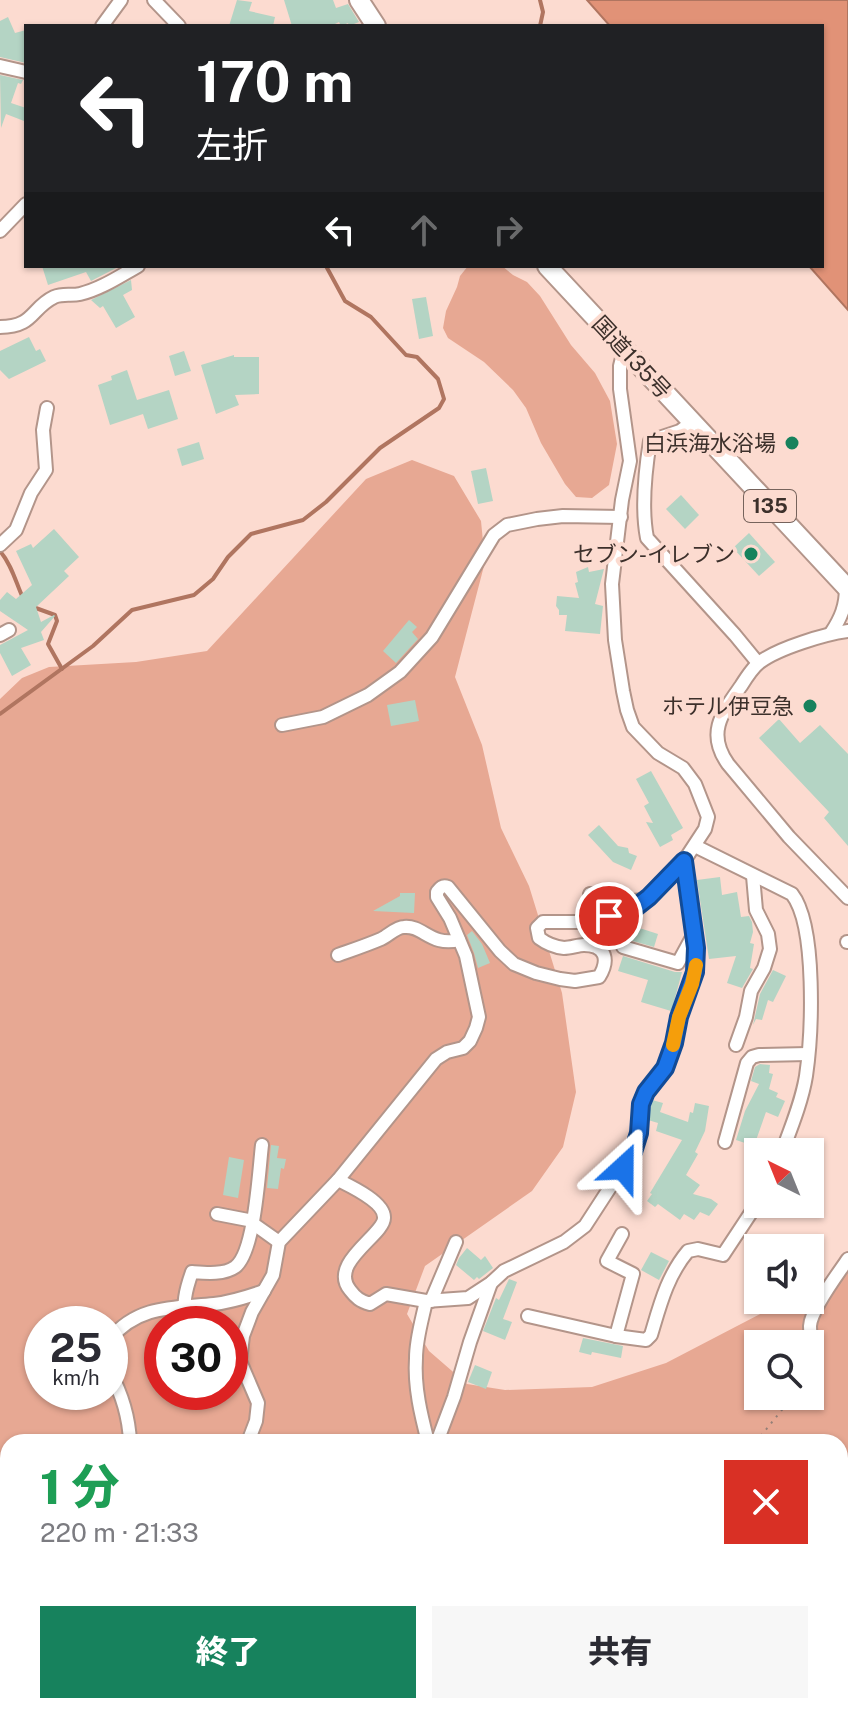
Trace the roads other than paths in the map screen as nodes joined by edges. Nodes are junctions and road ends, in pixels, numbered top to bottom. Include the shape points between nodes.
1 (121, 0) edge
2 (154, 0) edge
3 (359, 0) edge
4 (103, 24) edge
5 (177, 24) edge
6 (372, 24) edge
7 (0, 66) edge
8 (24, 72) edge
9 (24, 206) edge
10 (0, 231) edge
11 (134, 268) edge
12 (549, 268) edge
13 (1, 330) edge
14 (624, 350) junction
15 (47, 408) dead end
16 (692, 422) junction
17 (621, 517) junction
18 (2, 543) edge
19 (847, 588) edge
20 (848, 631) edge
21 (831, 633) junction
22 (758, 663) junction
23 (282, 725) dead end
24 (695, 846) junction
25 (684, 861) junction
26 (753, 876) junction
27 (590, 894) dead end
28 (848, 898) edge
29 (645, 900) junction
30 (694, 937) junction
31 (459, 940) junction
32 (623, 947) dead end
33 (338, 955) dead end
34 (736, 1045) dead end
35 (808, 1054) junction
36 (787, 1138) edge
37 (725, 1142) dead end
38 (262, 1145) dead end
39 (338, 1180) junction
40 (217, 1214) dead end
41 (747, 1218) edge
42 (253, 1224) junction
43 (622, 1234) dead end
44 (279, 1242) junction
45 (456, 1242) dead end
46 (848, 1259) edge
47 (491, 1283) junction
48 (264, 1291) junction
49 (429, 1301) junction
50 (185, 1305) junction
51 (528, 1316) dead end
52 (128, 1323) edge
53 (248, 1323) edge
54 (811, 1330) edge
55 (616, 1336) junction
56 (248, 1383) edge
57 (125, 1410) edge
58 (130, 1434) edge
59 (251, 1434) edge
60 (426, 1434) edge
61 (440, 1434) edge

1 - 4 street
2 - 5 street
3 - 6 highway
7 - 8 street
9 - 10 street
11 - 13 street via 106,284 51,299 24,323
12 - 14 highway, 国道135号 / 135
14 - 16 highway, 国道135号 / 135
14 - 17 street via 620,389 630,461
15 - 18 street via 46,470 16,530
16 - 19 highway, 国道135号 / 135
16 - 22 street via 650,441 647,538
17 - 23 street via 563,516 507,525 494,535 432,637 400,672 323,717
17 - 24 street via 612,613 627,710 633,727 695,784 708,817
19 - 21 street via 846,603
20 - 21 street
21 - 22 street
22 - 28 street via 718,722 721,755
24 - 25 street
24 - 26 street
25 - 29 street
25 - 30 street
26 - 34 street via 756,910 770,949
26 - 35 street via 792,894 802,912 810,957
27 - 29 street via 605,903
29 - 31 street via 631,911 584,922 543,922 537,928 539,938 549,945 601,951 606,967 592,979 560,979 514,964 444,886 437,897
30 - 32 street via 678,963
30 - 47 street via 692,984 665,1068 641,1104 633,1152 585,1226
31 - 33 street via 448,943 402,926
31 - 39 street via 479,1017 470,1041 436,1059
35 - 36 street via 806,1078
35 - 37 street via 749,1059
38 - 42 street
39 - 44 street
39 - 49 street via 363,1193 385,1215 352,1259 345,1283 359,1301 370,1304 386,1294
40 - 42 street
41 - 55 street via 723,1255 698,1249 688,1251 678,1263 646,1340
42 - 44 street
42 - 50 street via 244,1257 235,1267 192,1272
43 - 55 street via 607,1261 633,1274
44 - 48 street
45 - 49 street
46 - 54 street via 811,1322
47 - 49 street via 468,1298
47 - 61 street
48 - 50 street via 217,1304
48 - 53 street
49 - 60 street via 415,1359
50 - 52 street
51 - 55 street
56 - 59 street via 258,1403
57 - 58 street

